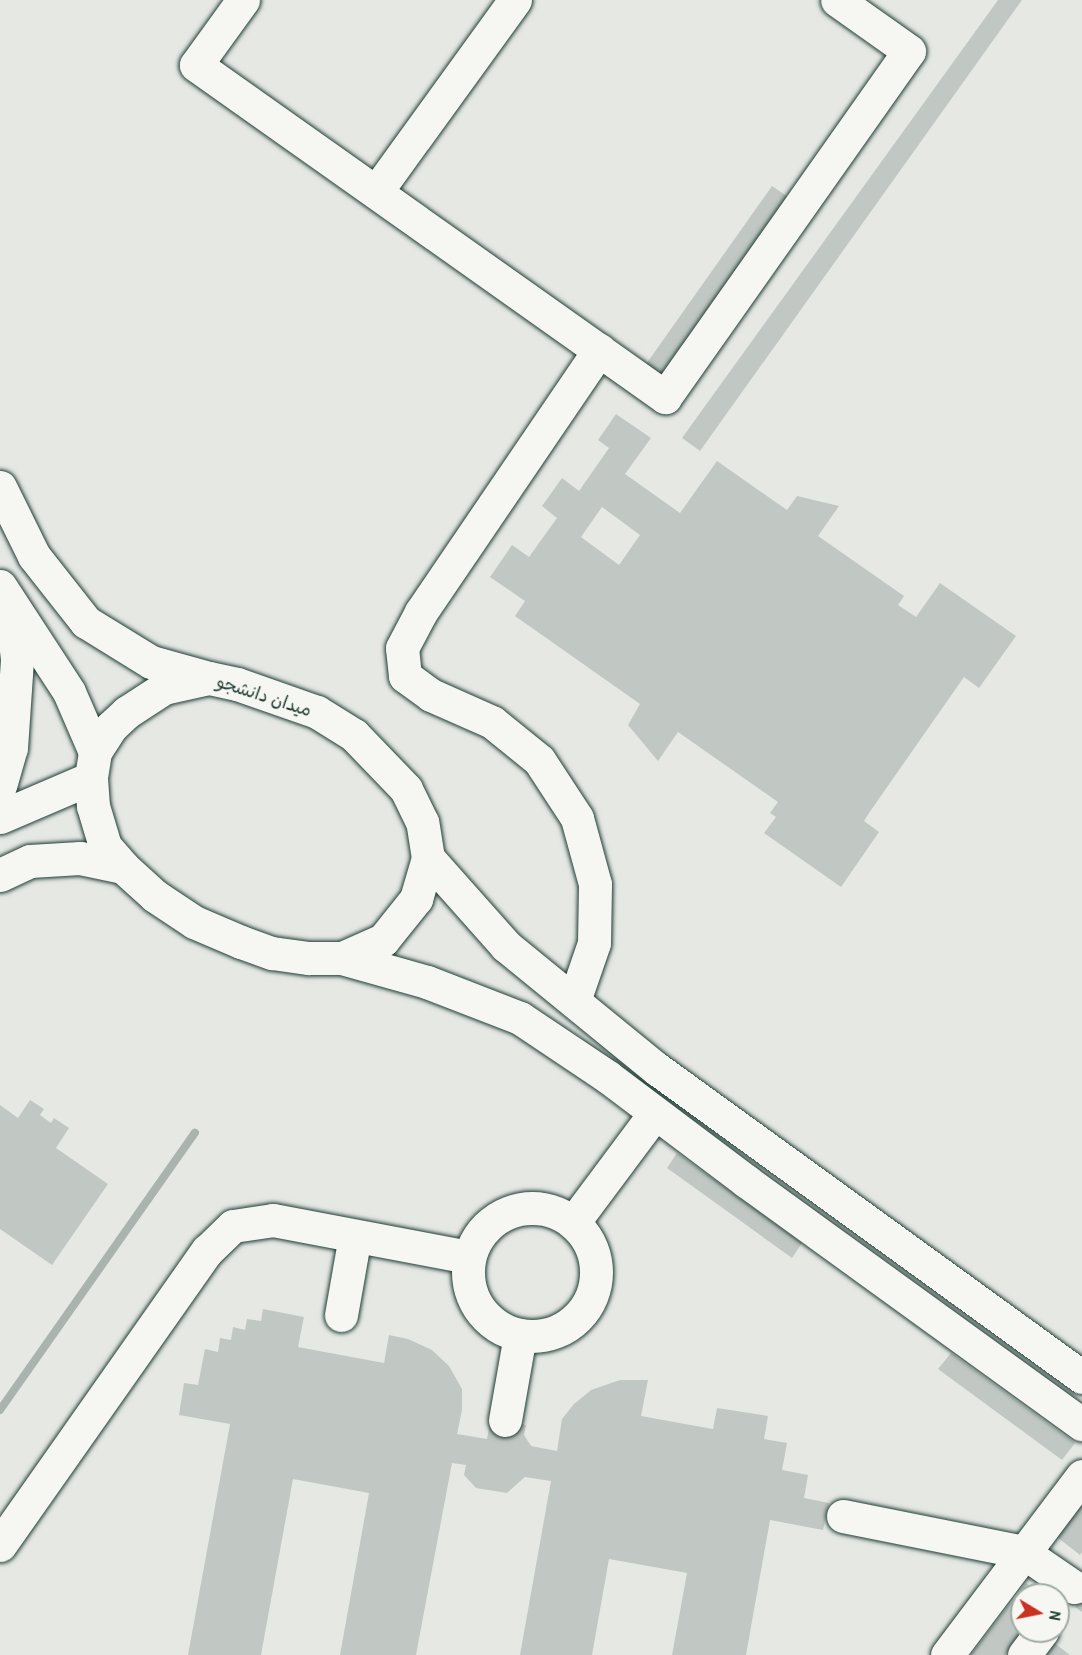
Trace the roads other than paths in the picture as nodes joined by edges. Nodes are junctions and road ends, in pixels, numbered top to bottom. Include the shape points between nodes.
1 (243, 0) edge
2 (515, 0) edge
3 (837, 0) edge
4 (376, 192) junction
5 (599, 350) junction
6 (0, 487) edge
7 (5, 594) edge
8 (209, 678) junction
9 (93, 765) junction
10 (0, 786) edge
11 (0, 817) edge
12 (428, 858) junction
13 (123, 867) junction
14 (0, 875) edge
15 (342, 958) junction
16 (574, 1001) junction
17 (655, 1113) junction
18 (573, 1223) junction
19 (355, 1236) junction
20 (469, 1257) junction
21 (341, 1315) dead end
22 (520, 1335) junction
23 (1082, 1377) edge
24 (505, 1420) dead end
25 (1082, 1424) edge
26 (1082, 1476) edge
27 (843, 1516) dead end
28 (0, 1545) edge
29 (1023, 1552) junction
30 (1071, 1590) edge
31 (947, 1655) edge

1 - 4 lane via 196,65
2 - 4 lane
3 - 5 lane via 909,51 665,397
4 - 5 lane
5 - 16 lane via 422,612 402,648 405,676 431,695 492,722 538,760 578,818 595,884 594,943
6 - 8 lane via 34,555 86,622 151,663
7 - 9 lane via 69,692
7 - 10 lane via 17,659 11,748
8 - 9 lane, میدان دانشجو via 164,688 144,699 111,727
8 - 12 lane, میدان دانشجو via 317,712 354,735 406,789 422,822
9 - 11 lane
9 - 13 lane, میدان دانشجو via 93,806 105,846
12 - 15 lane, میدان دانشجو via 416,899 383,940
12 - 16 lane via 506,946
13 - 14 lane via 80,858 30,861
13 - 15 lane, میدان دانشجو via 155,896 194,922 241,942 309,958
15 - 17 lane via 427,981 520,1018
16 - 23 lane via 657,1069
17 - 18 lane
17 - 25 lane
18 - 20 lane via 540,1207 509,1211 483,1229
18 - 22 lane via 590,1241 598,1272 591,1302 570,1326 541,1337
19 - 20 lane
19 - 21 lane
19 - 28 lane via 273,1220 233,1226 207,1251
20 - 22 lane via 469,1289 483,1316 509,1334
22 - 24 lane
26 - 29 lane
27 - 29 lane
29 - 30 lane
29 - 31 lane

